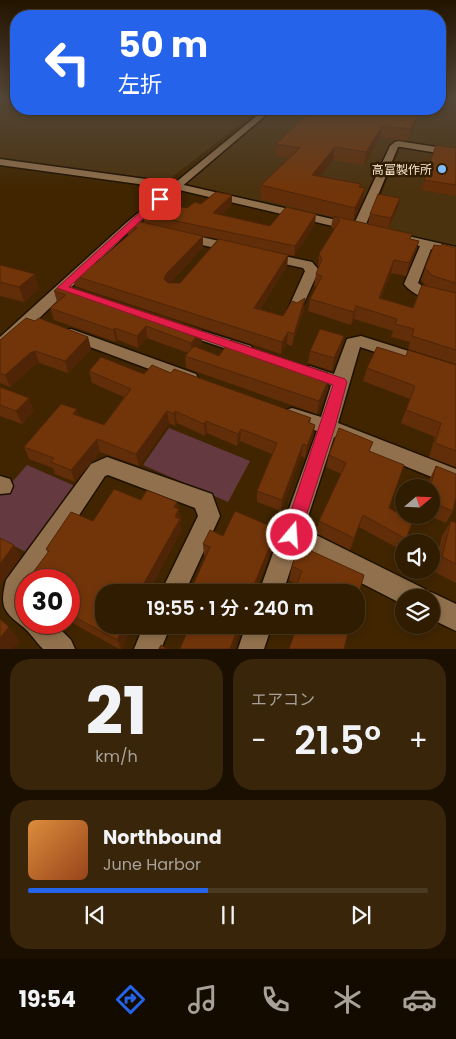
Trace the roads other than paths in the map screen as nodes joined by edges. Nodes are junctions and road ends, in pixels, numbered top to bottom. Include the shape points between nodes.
1 (247, 127) edge
2 (456, 152) edge
3 (0, 162) edge
4 (175, 186) junction
5 (130, 225) junction
6 (149, 229) edge
7 (168, 233) edge
8 (384, 234) edge
9 (215, 244) junction
10 (427, 244) junction
11 (243, 250) edge
12 (456, 251) edge
13 (261, 255) edge
14 (203, 257) edge
15 (62, 288) junction
16 (81, 295) edge
17 (456, 302) edge
18 (295, 309) edge
19 (43, 323) junction
20 (164, 323) edge
21 (0, 346) edge
22 (257, 354) edge
23 (294, 367) edge
24 (456, 372) edge
25 (340, 382) junction
26 (207, 385) edge
27 (272, 408) edge
28 (328, 427) junction
29 (456, 478) edge
30 (292, 535) junction
31 (29, 569) edge
32 (177, 584) edge
33 (274, 584) edge
34 (15, 589) edge
35 (398, 589) edge
36 (15, 604) edge
37 (440, 610) edge
38 (456, 618) edge
39 (46, 634) edge
40 (154, 634) edge
41 (256, 634) edge
42 (62, 649) edge
43 (147, 649) edge
44 (251, 649) edge

1 - 4 street
2 - 4 street via 394,146 362,230
3 - 4 street
4 - 5 street
5 - 6 street
5 - 15 street
7 - 9 street
8 - 10 street
9 - 11 street
9 - 14 street
10 - 12 street
10 - 17 street via 410,284 423,293
13 - 18 street via 307,265 312,270
15 - 16 street
15 - 19 street
19 - 21 street
19 - 26 street
20 - 22 street
23 - 25 street
24 - 25 street via 361,341 353,343
25 - 28 street
27 - 28 street
28 - 29 street
28 - 30 street
30 - 33 street
30 - 35 street
31 - 32 street via 98,470 108,466 204,501 209,516
34 - 36 street
37 - 38 street
39 - 42 street
40 - 43 street
41 - 44 street

